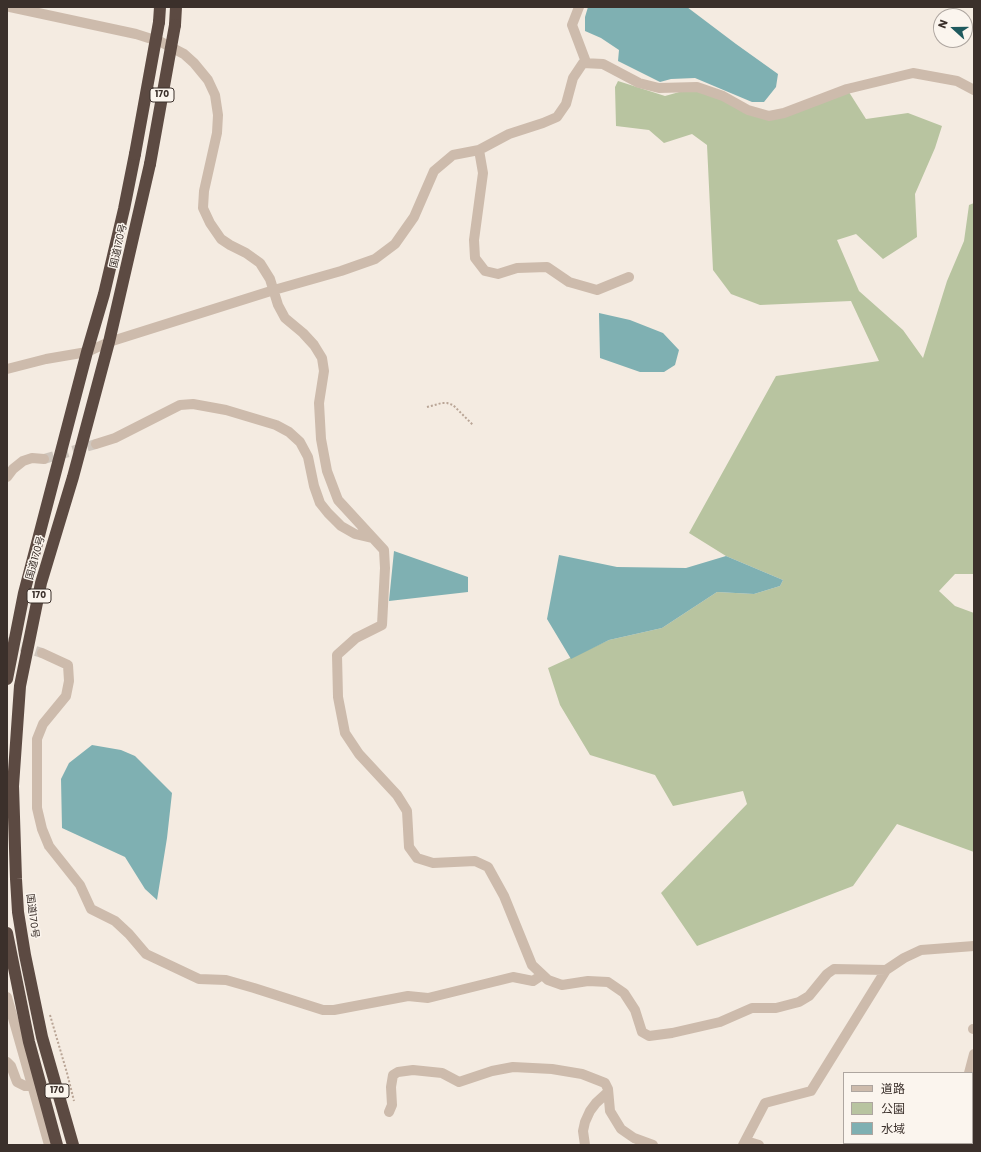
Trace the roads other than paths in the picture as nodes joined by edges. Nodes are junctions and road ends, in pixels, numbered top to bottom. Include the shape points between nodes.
1 (10, 7) edge
2 (160, 7) edge
3 (176, 7) edge
4 (578, 7) edge
5 (583, 63) junction
6 (974, 90) edge
7 (479, 150) junction
8 (629, 277) dead end
9 (274, 290) junction
10 (109, 342) junction
11 (87, 352) junction
12 (7, 369) edge
13 (96, 444) tunnel mouth
14 (44, 459) tunnel mouth
15 (7, 477) edge
16 (374, 539) junction
17 (42, 653) tunnel mouth
18 (7, 679) edge
19 (7, 933) edge
20 (974, 946) edge
21 (886, 970) junction
22 (542, 974) junction
23 (7, 997) edge
24 (974, 1054) edge
25 (7, 1062) edge
26 (969, 1072) edge
27 (32, 1086) junction
28 (608, 1092) junction
29 (389, 1112) dead end
30 (744, 1143) edge
31 (49, 1145) edge
32 (57, 1145) edge
33 (73, 1145) edge
34 (585, 1145) edge
35 (653, 1145) edge
36 (759, 1145) edge

1 - 9 street via 136,34 161,42 184,54 194,63 208,80 215,95 218,115 203,208 221,239 260,263
2 - 11 highway, 国道170号 / 170, bridge via 124,210
3 - 10 highway, 国道170号 / 170, bridge via 150,164
4 - 5 street via 572,25 586,62
5 - 6 street via 603,64 640,83 659,88 697,87 723,96 748,110 769,116 784,113 847,89 913,73 956,81
5 - 7 street via 573,78 566,104 557,117 508,134
7 - 8 street via 483,173 474,246 475,258 485,271 498,274 517,268 547,267 569,282 597,290
7 - 9 street via 453,155 434,171 414,217 394,244 375,259
9 - 10 street
9 - 16 street via 285,318 303,333 322,358 324,371 319,403 327,471 338,500
10 - 11 street
10 - 33 highway, 国道170号 / 170 via 73,477 41,583 20,686 13,786 18,912 25,955 42,1037
11 - 12 street
11 - 18 highway, 国道170号 / 170 via 24,593
13 - 16 street via 115,438 180,405 193,404 219,409 276,425 300,442 308,457 320,503 328,513 341,526
14 - 15 street via 32,458 22,461
16 - 22 street via 384,550 382,625 356,638 337,655 338,698 345,733 359,754 397,795 407,812 409,847 417,858 433,863 475,861 488,867 504,896 532,965
17 - 22 street via 68,665 69,681 66,696 43,724 37,739 37,808 42,829 49,846 80,885 91,909 114,921 146,954 199,979 226,980 323,1010 408,996 428,998 512,977 534,981
19 - 32 highway, 170 via 29,1042
20 - 21 street via 921,950
21 - 22 street via 834,969 809,996 799,1002 776,1008 752,1008 720,1022 650,1036 642,1032 635,1010 624,992 608,982 588,981 562,985 548,980
21 - 30 street via 811,1091 766,1102
23 - 27 street
24 - 26 street
25 - 27 street via 18,1082
27 - 31 street
28 - 29 street via 605,1083 582,1074 552,1069 513,1067 458,1082 442,1073 413,1070 393,1075 392,1105
28 - 34 street via 590,1111 584,1130
28 - 35 street via 610,1111 621,1129 634,1138
30 - 36 street

